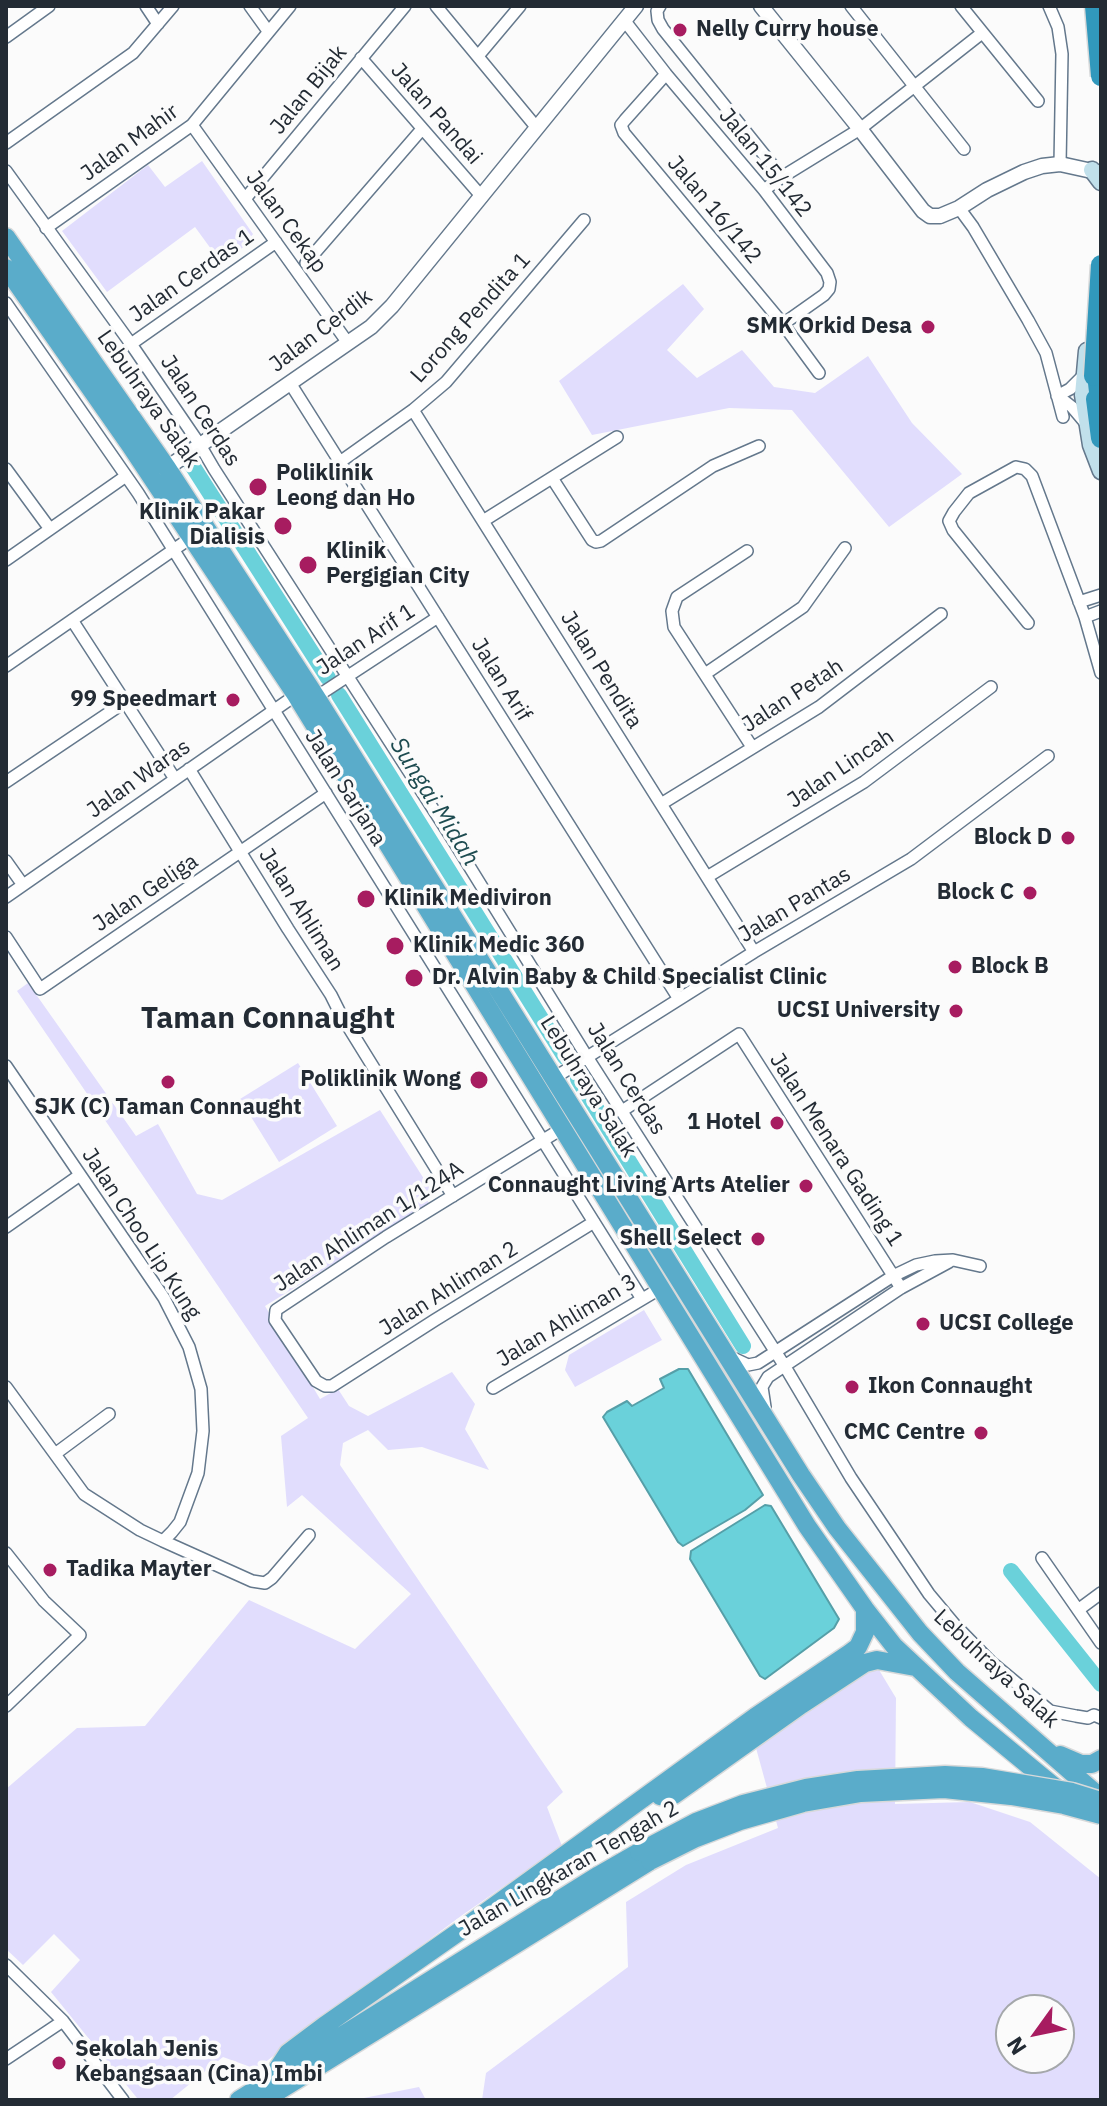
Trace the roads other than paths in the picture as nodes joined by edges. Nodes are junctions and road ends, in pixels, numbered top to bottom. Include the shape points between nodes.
1 (49, 6) edge
2 (146, 6) edge
3 (173, 6) edge
4 (250, 6) edge
5 (290, 6) edge
6 (405, 6) edge
7 (436, 6) edge
8 (520, 6) edge
9 (636, 6) edge
10 (660, 6) edge
11 (761, 6) edge
12 (851, 6) edge
13 (961, 6) edge
14 (1049, 6) edge
15 (1093, 6) edge
16 (624, 20) junction
17 (158, 24) junction
18 (268, 31) junction
19 (1101, 31) edge
20 (982, 33) junction
21 (6, 37) edge
22 (478, 56) junction
23 (361, 58) junction
24 (666, 74) junction
25 (1101, 76) edge
26 (914, 87) junction
27 (1038, 101) dead end
28 (192, 125) junction
29 (537, 128) junction
30 (422, 129) junction
31 (860, 129) junction
32 (6, 143) edge
33 (964, 149) dead end
34 (1060, 164) junction
35 (6, 171) edge
36 (1099, 175) edge
37 (782, 177) junction
38 (764, 190) junction
39 (482, 197) junction
40 (245, 199) junction
41 (959, 208) junction
42 (584, 220) dead end
43 (46, 228) junction
44 (6, 237) edge
45 (276, 242) junction
46 (306, 263) dead end
47 (1101, 265) edge
48 (6, 268) edge
49 (1101, 272) edge
50 (6, 303) edge
51 (783, 324) junction
52 (1101, 336) edge
53 (348, 343) junction
54 (131, 344) junction
55 (819, 373) dead end
56 (1084, 375) junction
57 (290, 383) junction
58 (1057, 396) junction
59 (413, 410) junction
60 (1063, 417) dead end
61 (1097, 425) edge
62 (617, 437) dead end
63 (200, 445) junction
64 (759, 446) dead end
65 (340, 462) junction
66 (167, 468) junction
67 (6, 469) edge
68 (1101, 471) edge
69 (126, 476) junction
70 (552, 478) junction
71 (483, 521) junction
72 (50, 529) junction
73 (192, 537) junction
74 (845, 548) dead end
75 (173, 550) junction
76 (747, 551) dead end
77 (6, 560) edge
78 (1101, 595) edge
79 (1079, 602) junction
80 (1101, 611) edge
81 (941, 614) dead end
82 (438, 617) junction
83 (1085, 617) junction
84 (72, 620) junction
85 (1028, 623) dead end
86 (6, 666) edge
87 (1101, 673) edge
88 (705, 674) junction
89 (348, 676) junction
90 (991, 687) dead end
91 (296, 695) junction
92 (316, 697) junction
93 (125, 702) junction
94 (274, 710) junction
95 (752, 747) junction
96 (1048, 756) dead end
97 (189, 769) junction
98 (175, 779) junction
99 (6, 782) edge
100 (326, 793) junction
101 (661, 804) junction
102 (240, 852) junction
103 (6, 861) edge
104 (707, 877) junction
105 (23, 885) junction
106 (6, 897) edge
107 (6, 937) edge
108 (754, 952) junction
109 (679, 999) junction
110 (587, 1057) junction
111 (6, 1066) edge
112 (554, 1078) junction
113 (622, 1111) junction
114 (563, 1128) junction
115 (542, 1140) junction
116 (80, 1175) junction
117 (453, 1196) junction
118 (594, 1222) junction
119 (7, 1225) edge
120 (953, 1260) junction
121 (980, 1266) dead end
122 (893, 1276) junction
123 (661, 1288) junction
124 (901, 1288) junction
125 (642, 1299) junction
126 (775, 1352) junction
127 (727, 1355) junction
128 (784, 1365) junction
129 (325, 1386) joint
130 (6, 1387) edge
131 (493, 1388) dead end
132 (109, 1414) dead end
133 (769, 1424) junction
134 (55, 1454) junction
135 (309, 1535) dead end
136 (163, 1541) junction
137 (6, 1553) edge
138 (1042, 1558) dead end
139 (1101, 1593) edge
140 (865, 1609) junction
141 (1078, 1610) junction
142 (1101, 1643) edge
143 (917, 1668) junction
144 (8, 1701) edge
145 (1099, 1720) edge
146 (1043, 1747) junction
147 (1101, 1759) edge
148 (655, 1790) junction
149 (1101, 1800) edge
150 (1101, 1815) edge
151 (1101, 1826) edge
152 (645, 1857) junction
153 (6, 1965) edge
154 (63, 2021) junction
155 (6, 2059) edge
156 (271, 2079) junction
157 (123, 2100) edge
158 (239, 2100) edge
159 (264, 2100) edge

1 - 21 street
2 - 17 street
3 - 17 street
4 - 18 street
5 - 18 street, Jalan Mahir
6 - 23 street, Jalan Bijak
7 - 22 street
8 - 22 street
9 - 16 street, Jalan Cerdik
10 - 37 street via 663,29
11 - 31 street
12 - 26 street
13 - 20 street
14 - 34 street via 1062,54
15 - 19 highway
15 - 25 highway, bridge
16 - 24 street, Jalan 15/142
16 - 29 street, Jalan Cerdik
17 - 32 street via 133,53
18 - 28 street, Jalan Mahir
20 - 26 street
20 - 27 street
22 - 29 street
23 - 30 street, Jalan Pandai
23 - 40 street, Jalan Bijak
24 - 38 street, Jalan 15/142
24 - 51 street, Jalan 16/142 via 621,125 624,133
26 - 31 street
26 - 33 street
28 - 40 street, Jalan Cekap
28 - 43 street, Jalan Mahir
29 - 39 street, Jalan Cerdik
30 - 39 street, Jalan Pandai
30 - 46 street
31 - 37 street
31 - 41 street via 923,211 940,216
34 - 36 street
34 - 41 street via 1024,172
35 - 43 street, Jalan Cerdas
37 - 38 street
38 - 51 street, Jalan 15/142 via 830,282 824,295
39 - 53 street, Jalan Cerdik via 392,306
40 - 45 street, Jalan Cekap
41 - 58 street via 1046,353
42 - 59 street, Lorong Pendita 1 via 446,382
43 - 54 street, Jalan Cerdas
44 - 66 highway, Lebuhraya Salak
45 - 53 street, Jalan Cekap
45 - 54 street, Jalan Cerdas 1
47 - 61 highway, bridge via 1094,376
48 - 73 highway, Lebuhraya Salak
49 - 56 main road
50 - 69 street, Jalan Sarjana
51 - 55 street, Jalan 16/142
52 - 61 highway, bridge
53 - 57 street, Jalan Cerdik
54 - 63 street, Jalan Cerdas
56 - 58 street
56 - 61 main road via 1083,395
57 - 63 street, Jalan Cerdik
57 - 65 street, Jalan Arif
58 - 60 street
58 - 61 street
59 - 65 street, Lorong Pendita 1
59 - 71 street, Jalan Pendita
61 - 68 main road via 1091,445
62 - 70 street
63 - 66 street, Jalan Cerdik
63 - 89 street, Jalan Cerdas
64 - 70 street via 713,466 596,542
65 - 82 street, Jalan Arif
66 - 92 highway, Lebuhraya Salak
67 - 72 street
69 - 72 street
69 - 75 street, Jalan Sarjana
70 - 71 street
71 - 101 street, Jalan Pendita
72 - 77 street
73 - 75 street
73 - 91 highway, Lebuhraya Salak
74 - 88 street via 803,607
75 - 84 street
75 - 94 street, Jalan Sarjana
76 - 88 street via 673,604 674,627
78 - 79 street
79 - 83 street
79 - 85 street via 1032,476 1016,467 969,493 949,521
80 - 83 street
81 - 95 street, Jalan Petah via 819,707
82 - 89 street, Jalan Arif 1
82 - 109 street, Jalan Arif
83 - 87 street
84 - 86 street
84 - 93 street
88 - 95 street
89 - 92 street, Jalan Arif 1
89 - 110 street, Jalan Cerdas
90 - 104 street, Jalan Lincah via 864,782
91 - 94 street, Jalan Waras
91 - 114 highway, Lebuhraya Salak
92 - 112 highway, Lebuhraya Salak
93 - 98 street
93 - 99 street
94 - 97 street, Jalan Waras
94 - 100 street, Jalan Sarjana
95 - 101 street, Jalan Petah
96 - 108 street, Jalan Pantas via 911,859
97 - 98 street, Jalan Waras
97 - 102 street, Jalan Ahliman
98 - 105 street, Jalan Waras
100 - 102 street, Jalan Geliga
100 - 115 street, Jalan Sarjana
101 - 104 street, Jalan Pendita
102 - 107 street, Jalan Geliga via 40,989
102 - 117 street, Jalan Ahliman
103 - 105 street
104 - 108 street, Jalan Pendita
105 - 106 street, Jalan Waras
108 - 109 street, Jalan Pantas
109 - 110 street, Jalan Pantas
110 - 112 street, Jalan Pantas
110 - 113 street, Jalan Cerdas
111 - 116 street, Jalan Choo Lip Kung
112 - 127 highway, Lebuhraya Salak
113 - 122 street, Jalan Menara Gading 1 via 739,1034
113 - 126 street, Jalan Cerdas
114 - 115 street, Jalan Ahliman 1/124A
114 - 123 highway, Lebuhraya Salak
115 - 117 street, Jalan Ahliman 1/124A
115 - 118 street, Jalan Sarjana
116 - 119 street
116 - 136 street, Jalan Choo Lip Kung via 171,1311 201,1389 198,1477 180,1522
117 - 129 street, Jalan Ahliman 1/124A via 276,1310 275,1320 316,1381
118 - 125 street, Jalan Sarjana
118 - 129 street, Jalan Ahliman 2
120 - 121 street
120 - 122 street via 916,1265
120 - 124 street
122 - 124 street, Jalan Menara Gading 1
122 - 126 street
123 - 125 street, Jalan Ahliman 3
123 - 140 highway, Lebuhraya Salak via 807,1526
124 - 128 street
125 - 131 street, Jalan Ahliman 3
126 - 127 street via 748,1365
126 - 128 street, Jalan Cerdas
127 - 133 highway, Lebuhraya Salak
128 - 133 street via 762,1387
128 - 145 street, Jalan Cerdas via 851,1478 955,1625 1050,1711
130 - 134 street
132 - 134 street
133 - 146 highway, Lebuhraya Salak via 837,1528 920,1633
134 - 136 street via 84,1494
135 - 136 street via 265,1583
137 - 144 street via 80,1635
138 - 141 street
139 - 141 street
140 - 143 highway, Lebuhraya Salak
140 - 148 highway via 865,1632 858,1647
141 - 142 street
143 - 148 highway via 877,1660 865,1663 674,1795 660,1796
143 - 151 highway, Lebuhraya Salak
146 - 147 highway via 1081,1764
146 - 149 highway, Lebuhraya Salak
148 - 156 highway via 288,2053
149 - 152 highway, Jalan Lingkaran Tengah 2, bridge via 982,1777 858,1780 743,1804 696,1822
150 - 152 highway, Jalan Lingkaran Tengah 2, bridge via 1024,1798 944,1789 861,1793 740,1821
152 - 156 highway, Jalan Lingkaran Tengah 2 via 599,1875
152 - 159 highway, Jalan Lingkaran Tengah 2
153 - 154 street
154 - 155 street
154 - 157 street
156 - 158 highway, Jalan Lingkaran Tengah 2

